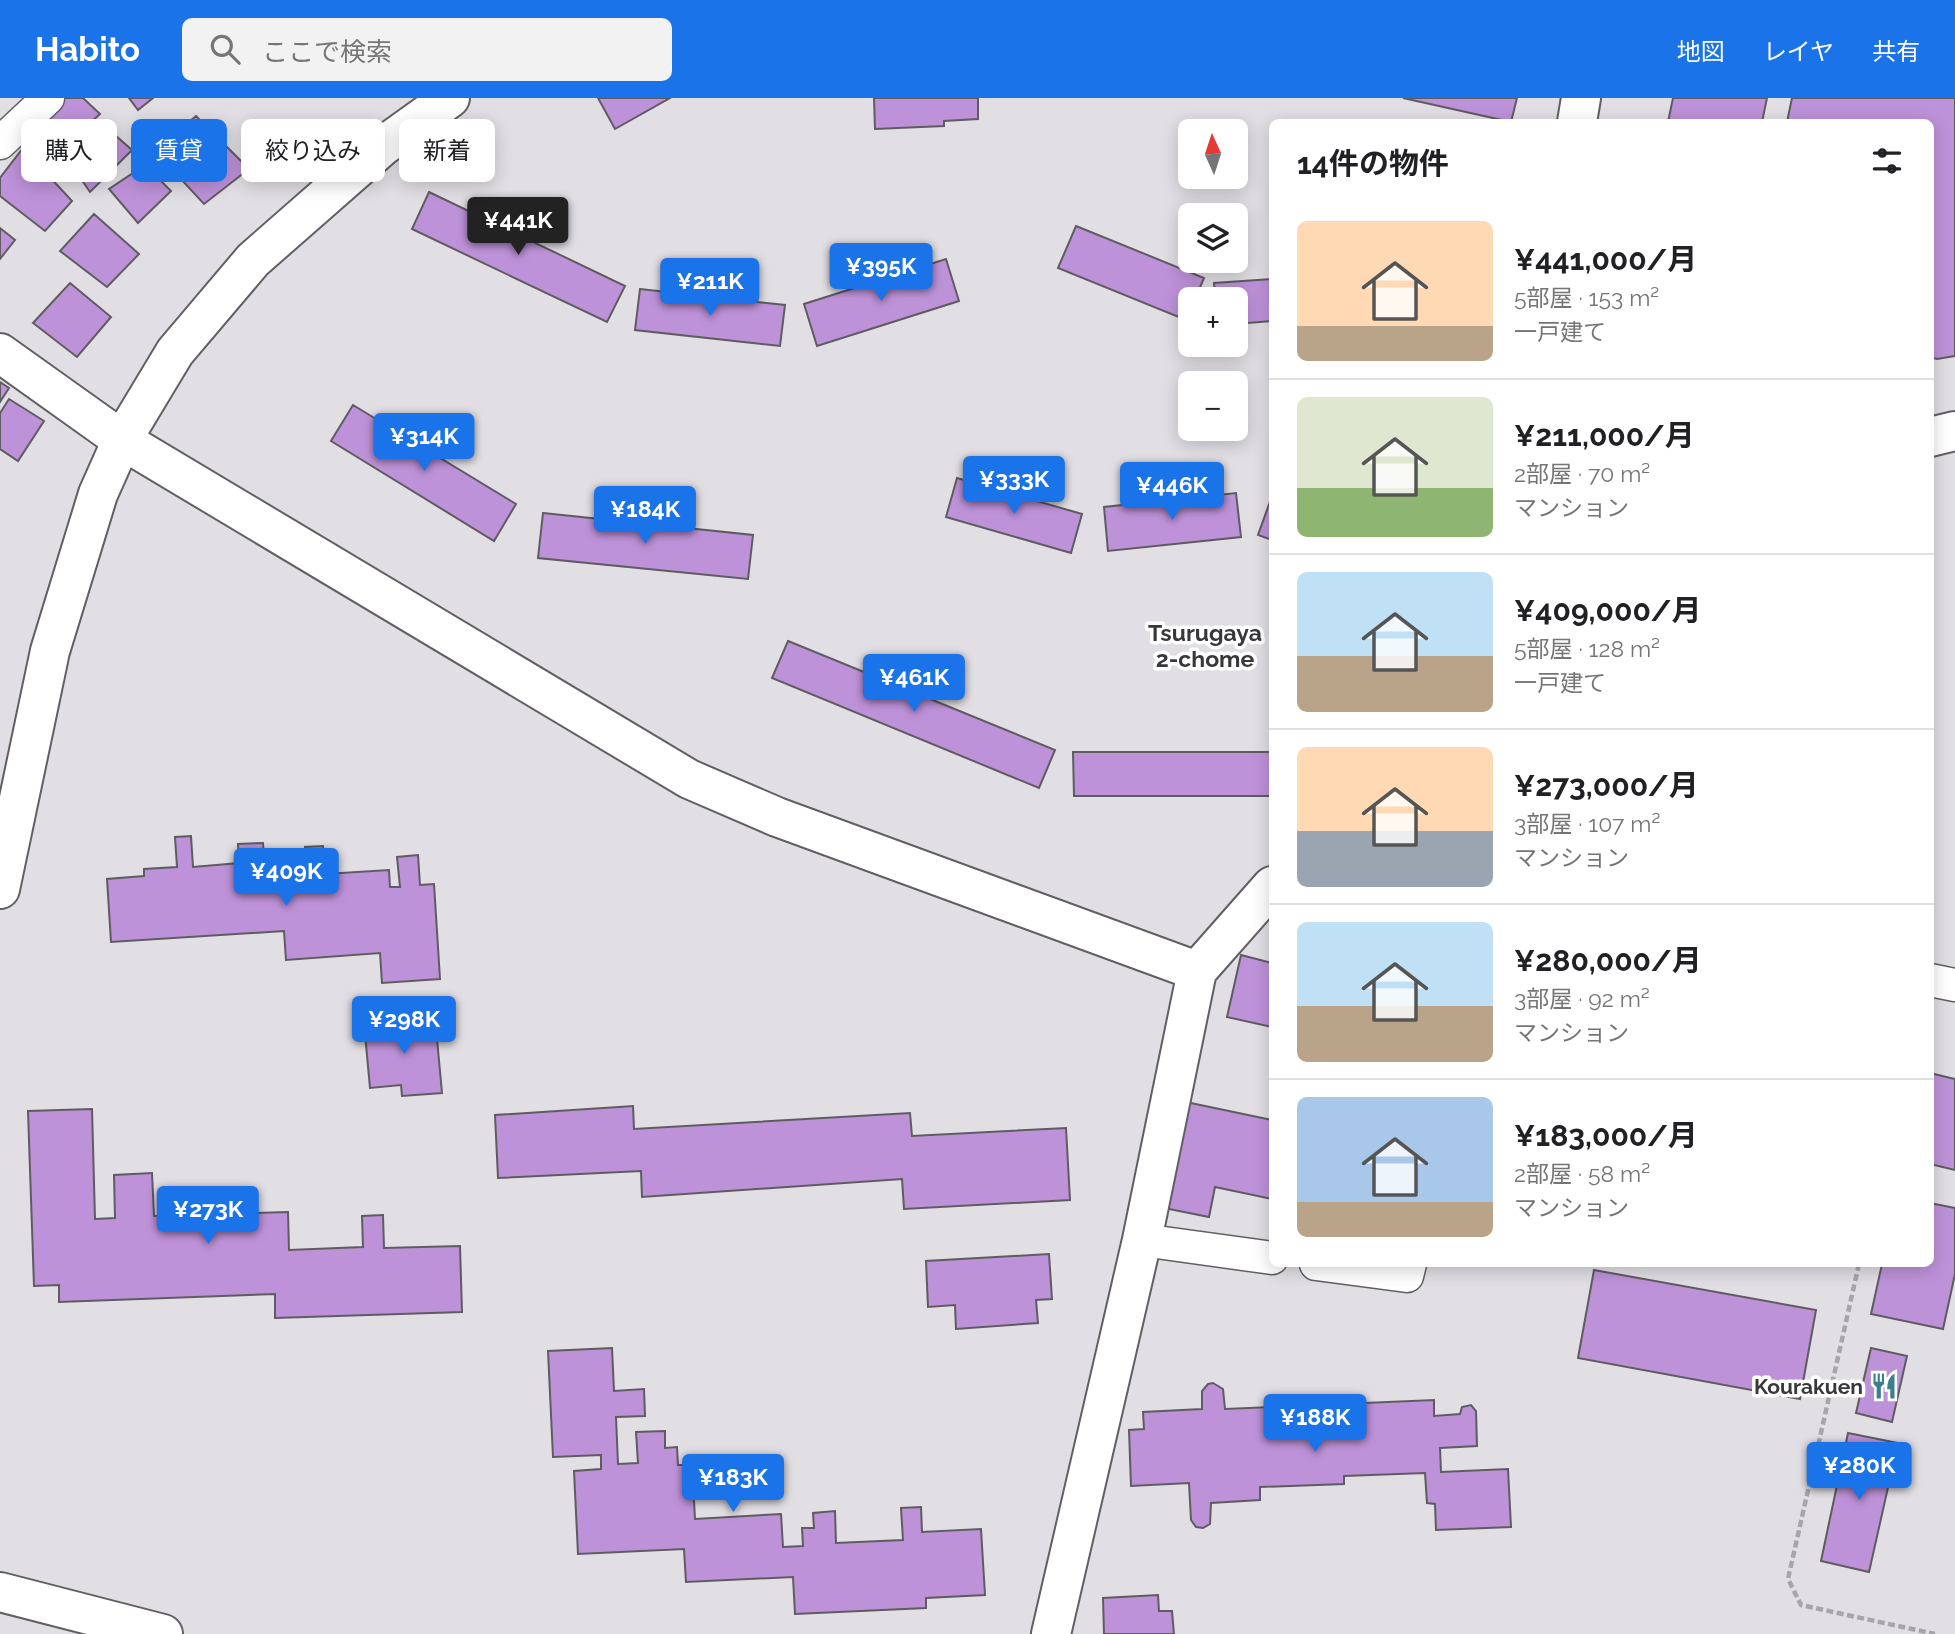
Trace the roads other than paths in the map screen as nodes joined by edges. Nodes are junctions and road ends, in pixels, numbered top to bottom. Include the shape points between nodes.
1 (48, 98) edge
2 (450, 98) edge
3 (1581, 98) edge
4 (1578, 119) edge
5 (0, 143) edge
6 (0, 354) edge
7 (1955, 431) edge
8 (1934, 436) edge
9 (122, 440) junction
10 (0, 889) edge
11 (1269, 894) edge
12 (1197, 971) junction
13 (1934, 981) edge
14 (1955, 985) edge
15 (1142, 1240) junction
16 (1269, 1258) edge
17 (1339, 1267) edge
18 (1409, 1267) edge
19 (0, 1592) edge
20 (163, 1634) edge
21 (1051, 1634) edge

1 - 5 street
2 - 9 street via 383,146 253,261 176,352
3 - 4 street
6 - 9 street
7 - 8 street
9 - 10 street via 98,494 50,651
9 - 12 street via 689,779 777,817
11 - 12 street
12 - 15 street
13 - 14 street
15 - 16 street
15 - 21 street
17 - 18 street via 1407,1276
19 - 20 street

